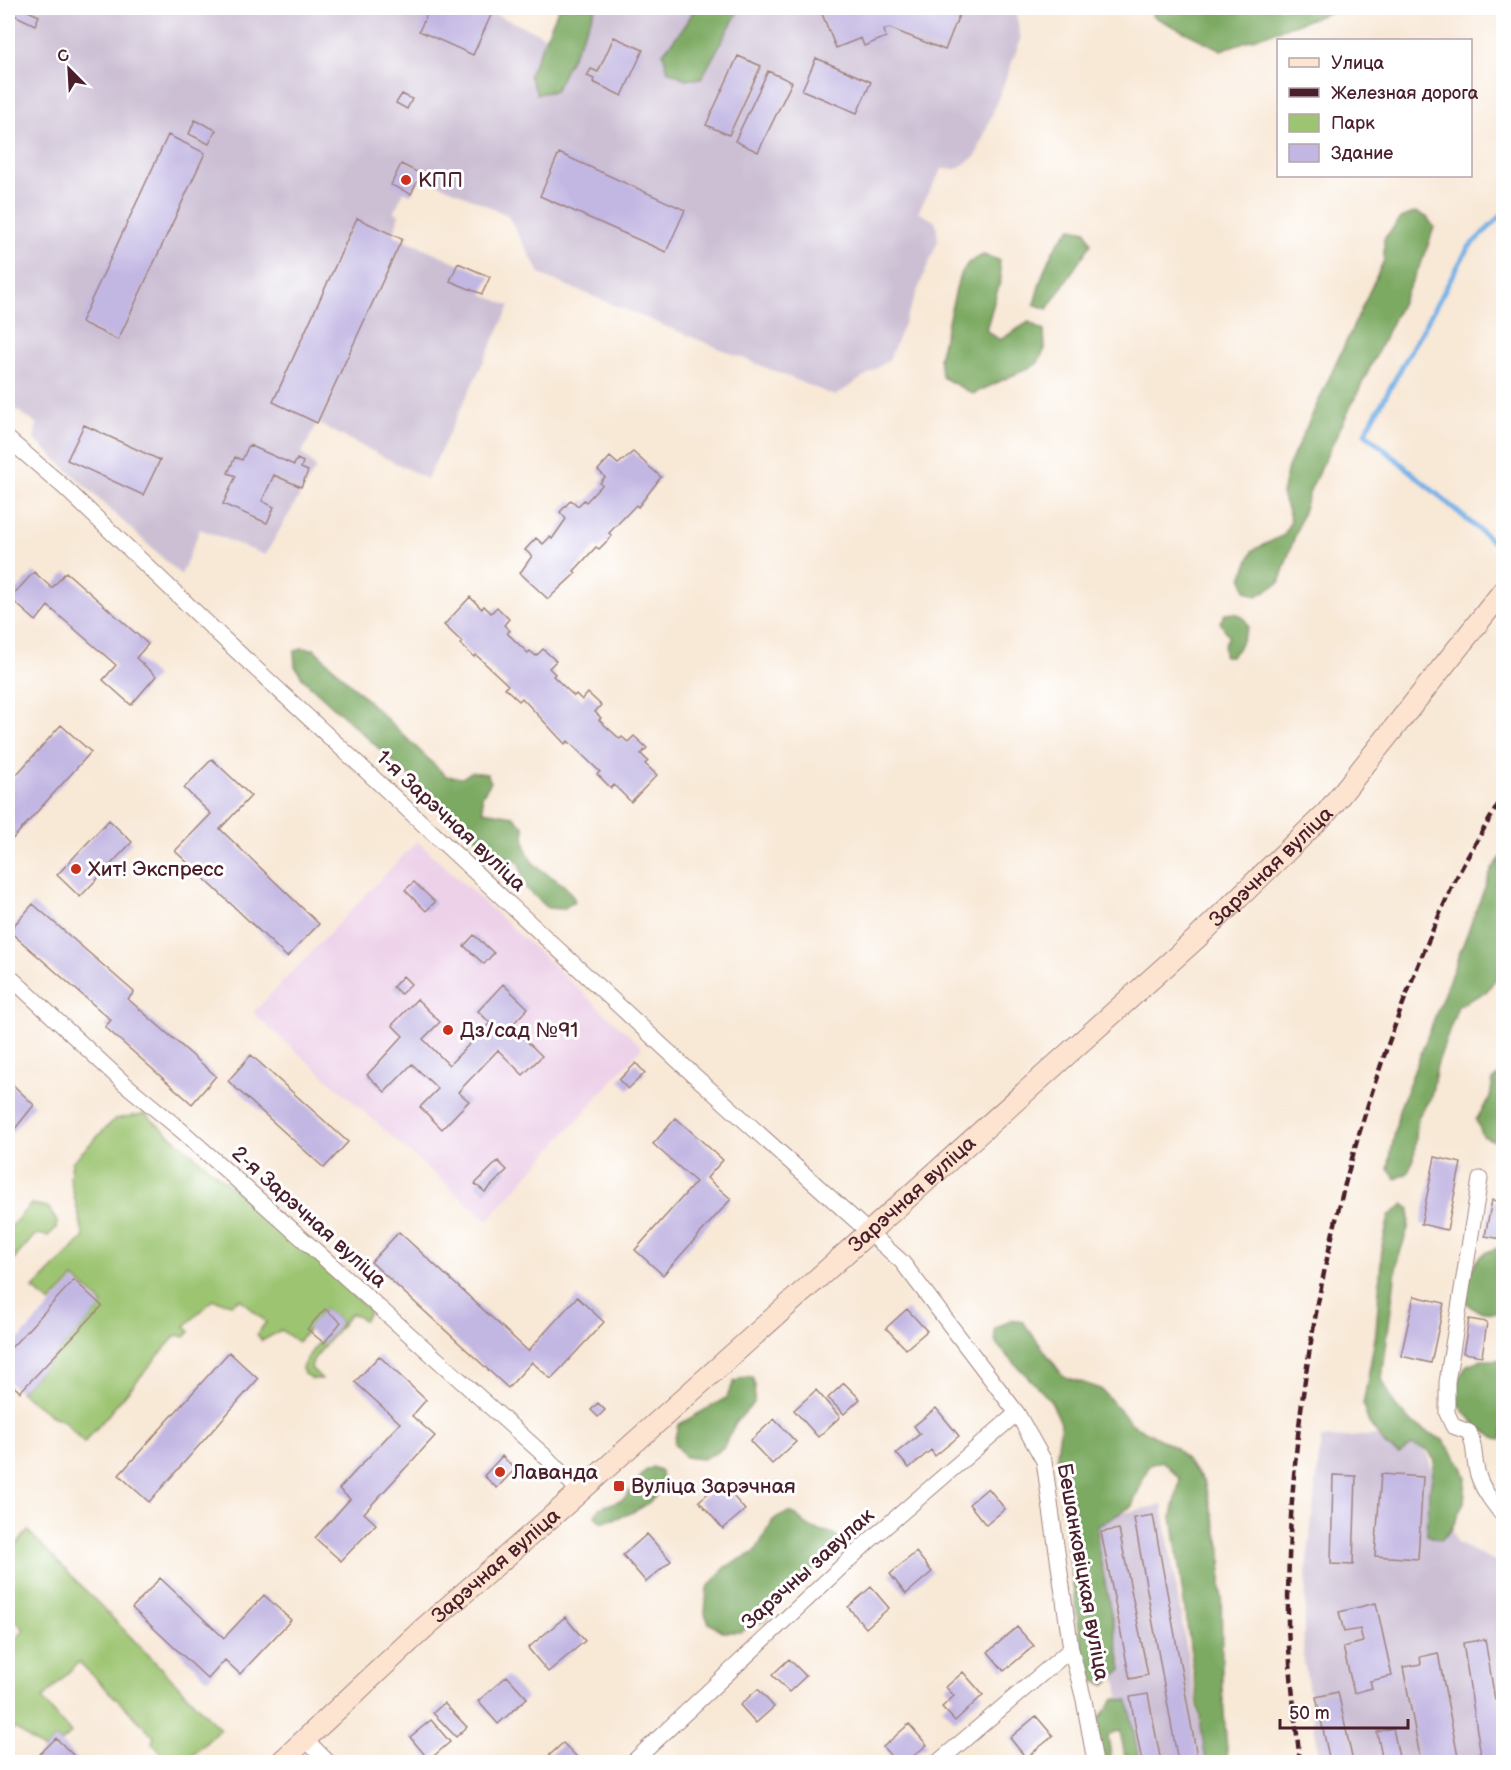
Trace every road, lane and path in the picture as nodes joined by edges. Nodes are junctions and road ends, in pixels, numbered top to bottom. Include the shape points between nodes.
1 (8, 439) edge
2 (1503, 590) edge
3 (8, 975) edge
4 (1480, 1179) dead end
5 (867, 1232) junction
6 (1017, 1413) junction
7 (580, 1492) junction
8 (1503, 1517) edge
9 (1071, 1649) junction
10 (306, 1740) junction
11 (281, 1762) edge
12 (328, 1762) edge
13 (633, 1762) edge
14 (938, 1762) edge
15 (1095, 1762) edge

1 - 5 street, 1-я Зарэчная вуліца via 64,486 226,642
2 - 5 street, Зарэчная вуліца via 1327,812 1197,938
3 - 7 street, 2-я Зарэчная вуліца
4 - 8 street via 1447,1382 1447,1413 1453,1426 1469,1432 1475,1445 1477,1473
5 - 6 street, Бешанковіцкая вуліца via 902,1262
5 - 7 street, Зарэчная вуліца
6 - 9 street, Бешанковіцкая вуліца via 1044,1461
6 - 13 street, Зарэчны завулак via 869,1541
7 - 10 street, Зарэчная вуліца via 424,1628
9 - 14 street
9 - 15 street, Бешанковіцкая вуліца
10 - 11 street, Зарэчная вуліца
10 - 12 street

